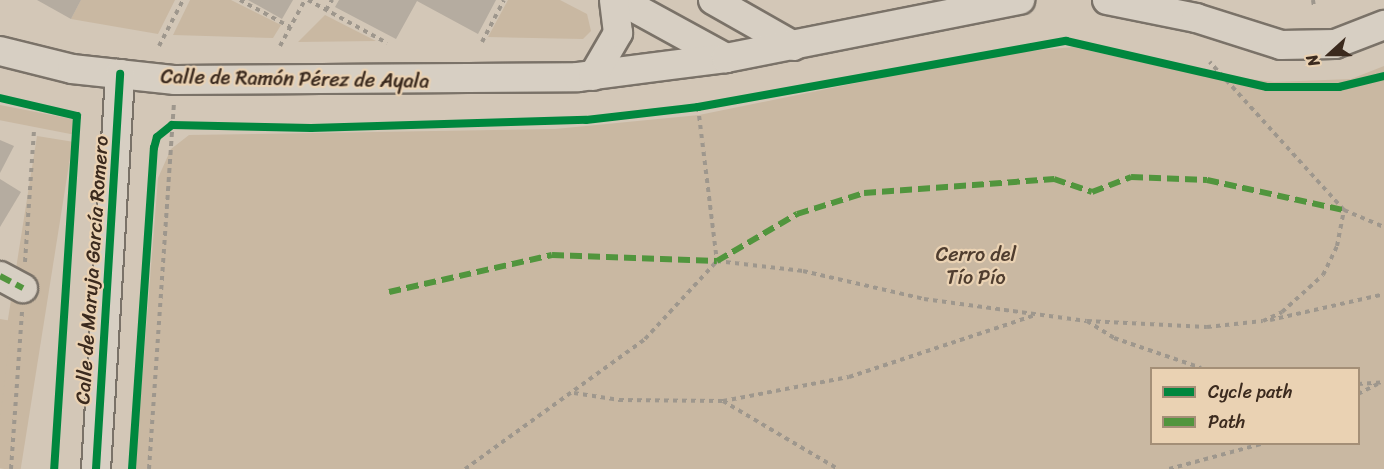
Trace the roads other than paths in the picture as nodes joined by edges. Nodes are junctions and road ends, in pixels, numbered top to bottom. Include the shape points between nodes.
1 (614, 0) edge
2 (620, 0) edge
3 (713, 0) edge
4 (1020, 0) edge
5 (1107, 0) edge
6 (1384, 25) edge
7 (794, 46) junction
8 (0, 51) edge
9 (726, 58) junction
10 (120, 74) junction
11 (593, 76) junction
12 (96, 469) edge

1 - 11 street via 614,45
2 - 9 street
3 - 7 street
4 - 7 street, Calle de Ramón Pérez de Ayala
5 - 6 street via 1196,18 1281,45 1335,44
7 - 9 street, Calle de Ramón Pérez de Ayala
8 - 10 street, Calle de Ramón Pérez de Ayala via 72,69
9 - 11 street, Calle de Ramón Pérez de Ayala
10 - 11 street, Calle de Ramón Pérez de Ayala via 175,80 379,81
10 - 12 street, Calle de Maruja García Romero

